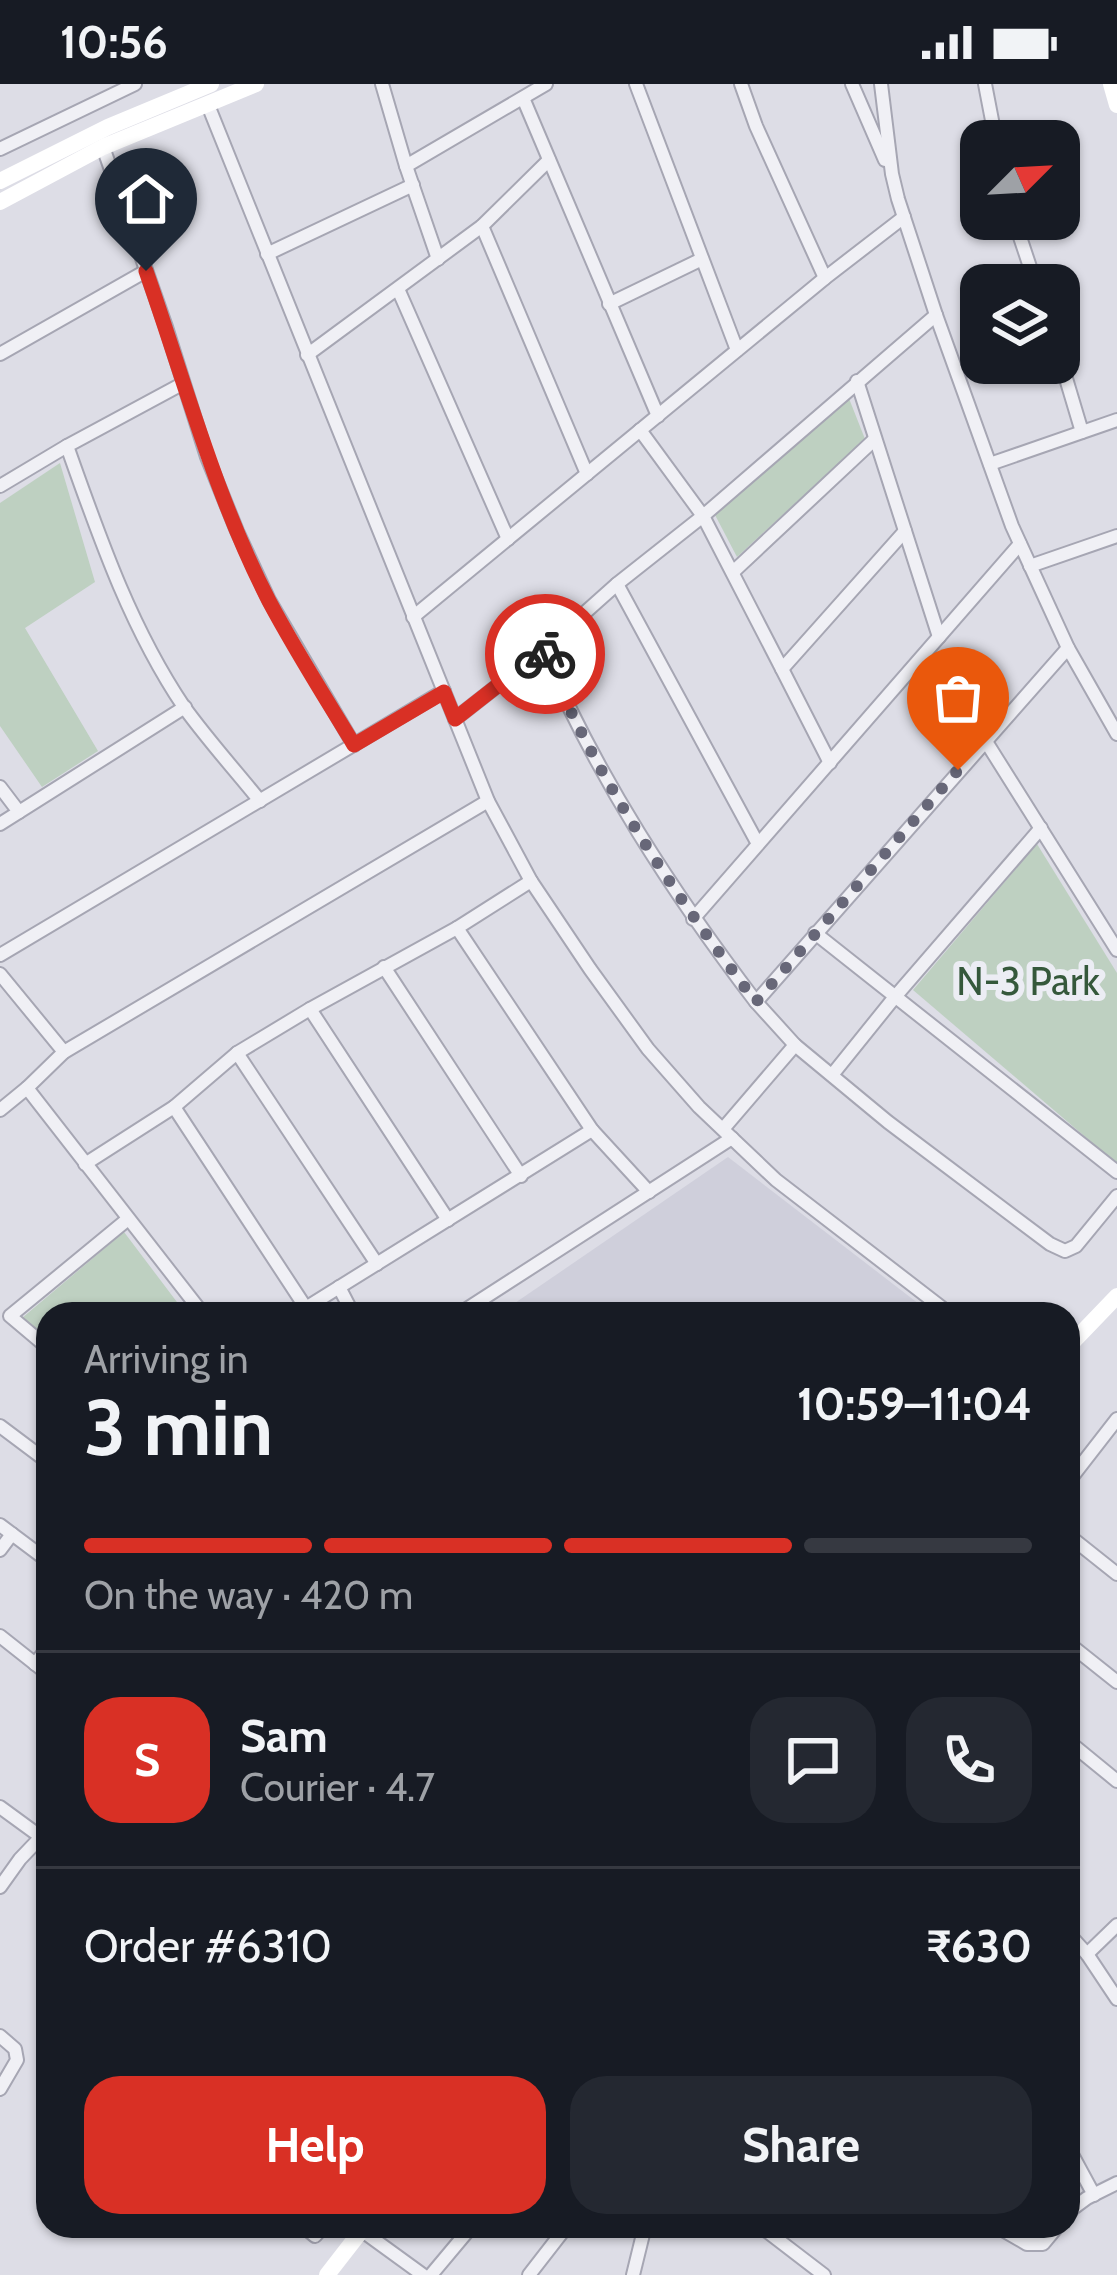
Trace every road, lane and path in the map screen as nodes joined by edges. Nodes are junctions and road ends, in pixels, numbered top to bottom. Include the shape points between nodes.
1 (135, 84) edge
2 (211, 84) edge
3 (382, 84) edge
4 (546, 84) edge
5 (636, 84) edge
6 (741, 84) edge
7 (851, 84) edge
8 (881, 84) edge
9 (985, 84) edge
10 (1111, 84) edge
11 (245, 86) edge
12 (523, 98) junction
13 (208, 105) junction
14 (1117, 105) edge
15 (992, 120) edge
16 (104, 147) junction
17 (0, 149) edge
18 (549, 160) junction
19 (406, 166) junction
20 (892, 174) junction
21 (0, 182) edge
22 (413, 185) junction
23 (0, 202) edge
24 (904, 217) junction
25 (482, 226) junction
26 (266, 254) junction
27 (438, 259) junction
28 (702, 259) junction
29 (146, 271) junction
30 (825, 278) junction
31 (398, 289) junction
32 (609, 304) junction
33 (936, 315) junction
34 (737, 350) junction
35 (0, 354) edge
36 (307, 355) junction
37 (857, 381) junction
38 (182, 384) junction
39 (1068, 384) edge
40 (658, 416) junction
41 (1117, 419) edge
42 (640, 430) junction
43 (1082, 432) junction
44 (875, 439) junction
45 (67, 446) junction
46 (989, 464) junction
47 (587, 474) junction
48 (0, 486) edge
49 (703, 516) junction
50 (905, 531) junction
51 (1117, 536) edge
52 (508, 539) junction
53 (1020, 544) junction
54 (1030, 566) junction
55 (733, 572) junction
56 (617, 584) junction
57 (413, 617) junction
58 (939, 637) junction
59 (1068, 648) junction
60 (543, 650) junction
61 (782, 669) junction
62 (444, 692) junction
63 (185, 707) junction
64 (455, 719) junction
65 (1117, 734) edge
66 (986, 740) junction
67 (354, 745) junction
68 (830, 763) junction
69 (0, 787) edge
70 (260, 801) junction
71 (488, 801) junction
72 (19, 812) junction
73 (0, 824) edge
74 (1041, 828) junction
75 (758, 844) junction
76 (531, 881) junction
77 (693, 919) junction
78 (457, 928) junction
79 (815, 933) junction
80 (1117, 950) edge
81 (0, 955) edge
82 (383, 967) junction
83 (0, 974) edge
84 (894, 998) junction
85 (756, 1002) junction
86 (310, 1009) junction
87 (794, 1045) junction
88 (64, 1052) junction
89 (237, 1053) junction
90 (832, 1075) junction
91 (27, 1088) junction
92 (174, 1107) junction
93 (0, 1110) edge
94 (592, 1130) junction
95 (727, 1134) junction
96 (85, 1164) junction
97 (1117, 1172) edge
98 (520, 1176) junction
99 (649, 1192) junction
100 (1117, 1196) edge
101 (128, 1219) junction
102 (448, 1220) junction
103 (377, 1264) junction
104 (339, 1287) junction
105 (1117, 1296) edge
106 (194, 1302) edge
107 (295, 1302) edge
108 (315, 1302) edge
109 (347, 1302) edge
110 (480, 1302) edge
111 (934, 1302) edge
112 (5, 1320) edge
113 (1080, 1335) edge
114 (36, 1340) edge
115 (1117, 1419) edge
116 (0, 1426) edge
117 (36, 1453) edge
118 (1080, 1467) edge
119 (6, 1529) edge
120 (1080, 1545) edge
121 (0, 1550) edge
122 (36, 1553) edge
123 (1117, 1554) edge
124 (1112, 1570) edge
125 (0, 1636) edge
126 (1080, 1653) edge
127 (35, 1664) edge
128 (1117, 1682) edge
129 (1080, 1752) edge
130 (1117, 1781) edge
131 (0, 1807) edge
132 (36, 1833) edge
133 (36, 1846) edge
134 (0, 1887) edge
135 (1117, 1925) edge
136 (1080, 1946) edge
137 (1087, 1954) junction
138 (1117, 1999) edge
139 (0, 2036) edge
140 (0, 2089) edge
141 (1080, 2168) edge
142 (1117, 2183) edge
143 (1094, 2194) junction
144 (1080, 2204) edge
145 (354, 2238) edge
146 (377, 2238) edge
147 (461, 2238) edge
148 (558, 2238) edge
149 (642, 2238) edge
150 (773, 2238) edge
151 (1018, 2238) edge
152 (1048, 2238) edge
153 (808, 2270) edge
154 (327, 2275) edge
155 (427, 2275) edge
156 (529, 2275) edge
157 (633, 2275) edge
158 (824, 2275) edge

1 - 17 street
2 - 21 street
3 - 19 street
4 - 12 street
5 - 28 street
6 - 30 street
7 - 20 street
8 - 20 street
9 - 15 street
10 - 14 street
11 - 13 street
12 - 18 street
12 - 19 street
13 - 16 street
13 - 26 street
16 - 23 street
16 - 29 street
18 - 25 street
18 - 32 street
19 - 22 street
20 - 24 street
22 - 26 street
22 - 27 street
24 - 30 street
24 - 33 street
25 - 27 street
25 - 47 street
26 - 36 street
27 - 31 street
28 - 32 street
28 - 34 street
29 - 35 street
29 - 38 street
30 - 34 street
31 - 36 street
31 - 52 street
32 - 40 street
33 - 37 street
33 - 46 street
34 - 40 street
36 - 57 street
37 - 44 street
37 - 49 street
38 - 45 street
38 - 67 street via 269,600
39 - 43 street
40 - 42 street
41 - 43 street
42 - 47 street
42 - 49 street
43 - 46 street
44 - 50 street
44 - 55 street
45 - 48 street
45 - 63 street via 128,607
46 - 53 street
47 - 52 street
49 - 55 street
49 - 56 street
50 - 58 street
50 - 61 street
51 - 54 street
52 - 57 street
53 - 54 street
53 - 58 street
54 - 59 street
55 - 61 street
56 - 60 street
56 - 75 street
57 - 62 street
58 - 68 street
59 - 65 street
59 - 66 street
60 - 64 street
60 - 77 street via 608,781
61 - 68 street
62 - 64 street
62 - 67 street
63 - 70 street
63 - 72 street
64 - 71 street
66 - 74 street
66 - 79 street
67 - 70 street
68 - 75 street
69 - 72 street
70 - 81 street
71 - 76 street
71 - 88 street
72 - 73 street
74 - 80 street
74 - 84 street
75 - 77 street
76 - 78 street
76 - 95 street via 648,1049
77 - 85 street
78 - 82 street
78 - 94 street
79 - 84 street
79 - 85 street
82 - 86 street
82 - 98 street
83 - 88 street
84 - 90 street
84 - 97 street
85 - 87 street
86 - 89 street
86 - 102 street
87 - 90 street
87 - 95 street
88 - 91 street
89 - 92 street
89 - 103 street
90 - 100 street via 1065,1251
91 - 93 street
91 - 96 street
92 - 96 street
92 - 107 street
94 - 98 street
94 - 99 street
95 - 99 street
95 - 111 street
96 - 101 street
98 - 102 street
99 - 110 street
101 - 106 street
101 - 112 street
102 - 103 street
103 - 104 street
104 - 108 street
104 - 109 street
105 - 113 street
112 - 114 street
115 - 118 street
116 - 117 street
119 - 121 street
119 - 122 street
120 - 124 street
123 - 124 street
125 - 127 street
126 - 128 street
129 - 130 street
131 - 132 street
133 - 134 street
135 - 137 street
136 - 137 street
137 - 138 street
139 - 140 street via 17,2056
141 - 143 street
142 - 143 street
143 - 144 street
145 - 154 street
146 - 155 street
147 - 155 street
148 - 156 street
149 - 157 street
150 - 153 street
151 - 152 street via 1033,2246
153 - 158 street

